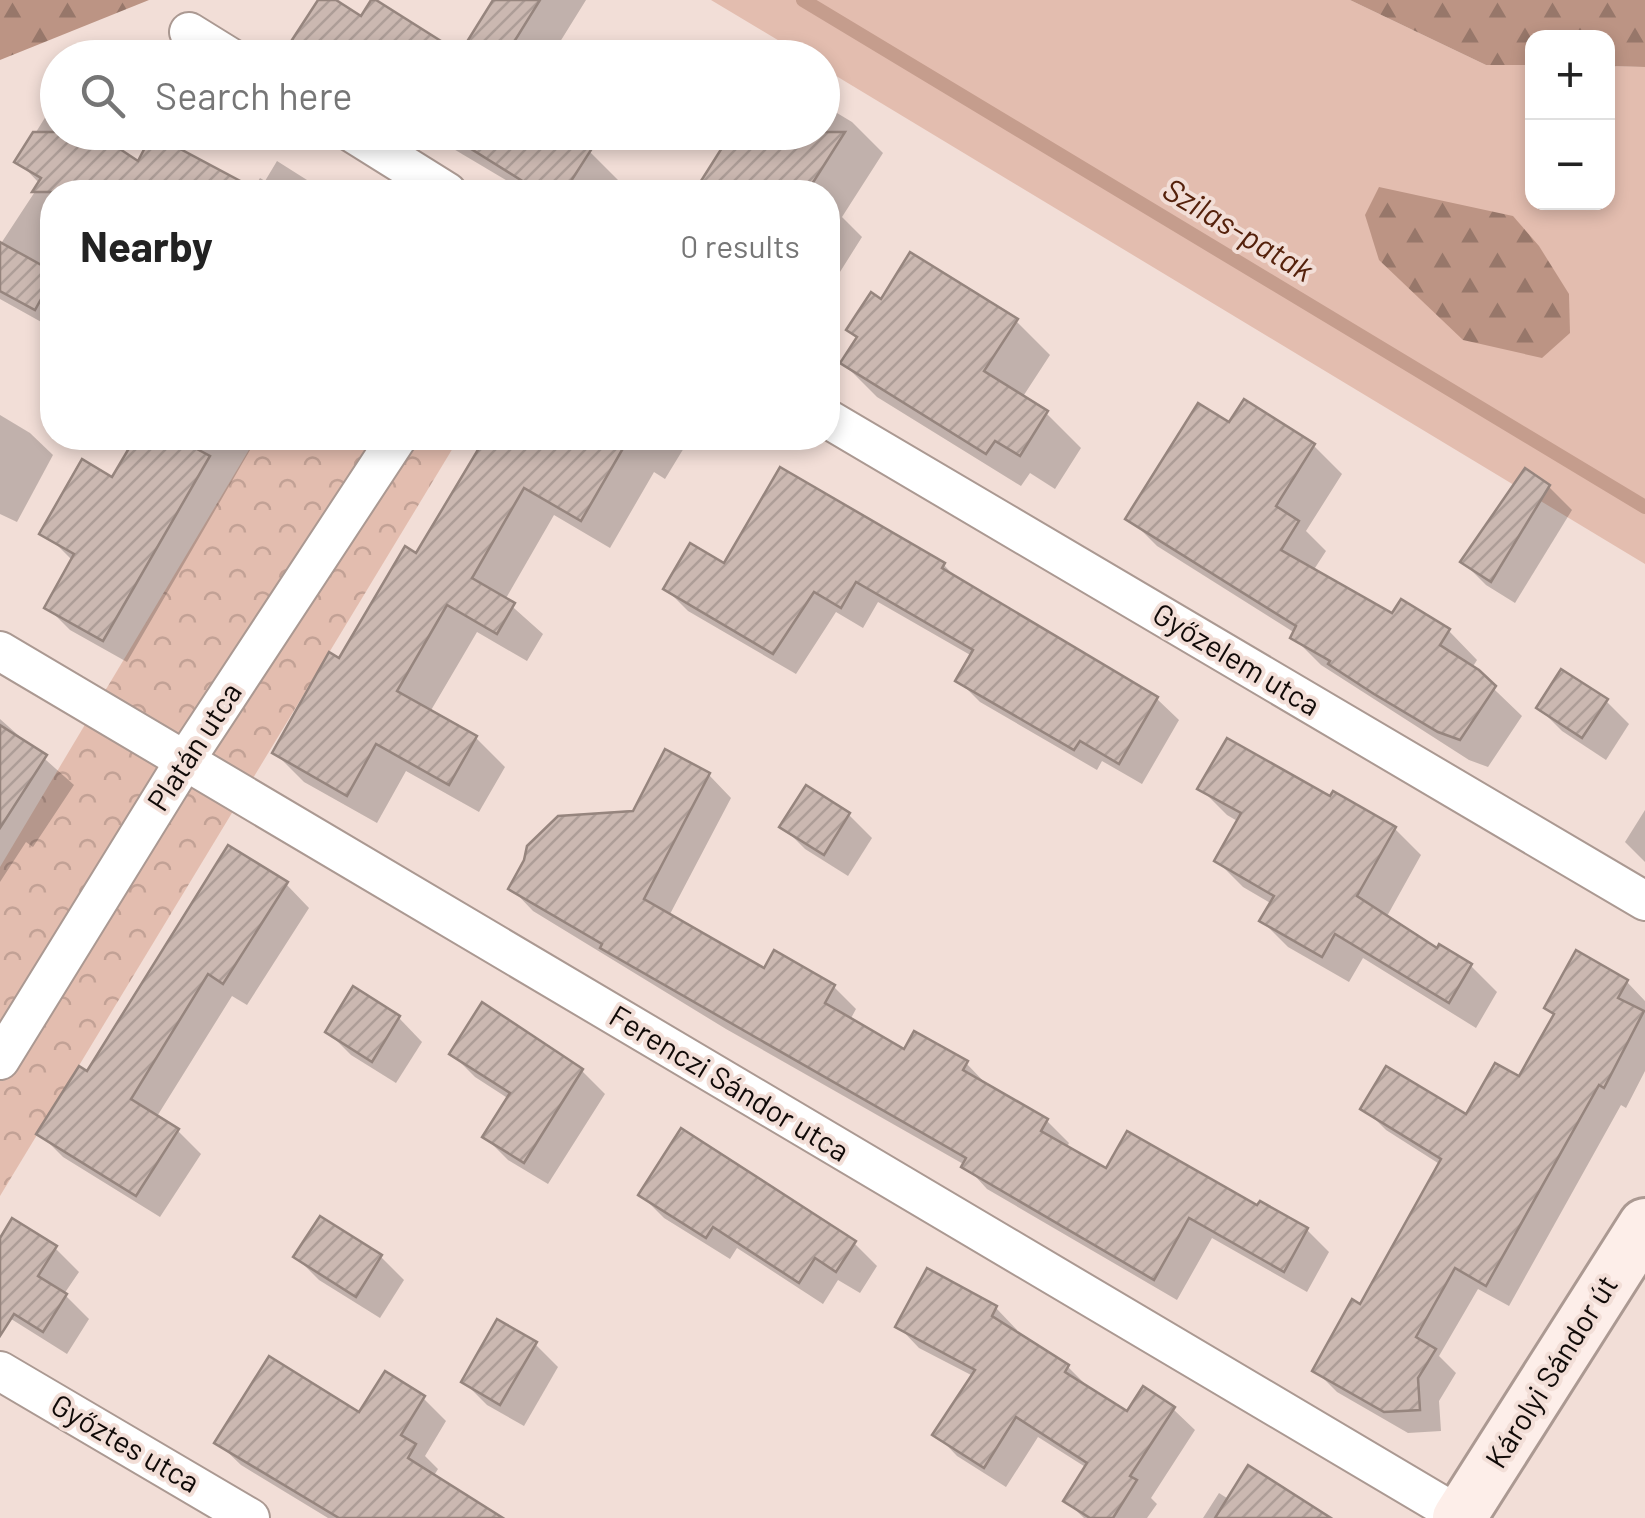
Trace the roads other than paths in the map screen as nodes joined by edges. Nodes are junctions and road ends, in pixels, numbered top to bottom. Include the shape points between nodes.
1 (189, 32) dead end
2 (202, 40) edge
3 (380, 150) edge
4 (428, 180) edge
5 (840, 426) edge
6 (389, 450) edge
7 (0, 651) edge
8 (184, 762) junction
9 (1645, 901) edge
10 (0, 1060) edge
11 (1645, 1225) edge
12 (0, 1371) edge
13 (1459, 1517) edge
14 (250, 1518) edge

1 - 2 street
3 - 4 street
5 - 9 street, Győzelem utca
6 - 8 street, Platán utca
7 - 8 street, Ferenczi Sándor utca
8 - 10 street, Platán utca
8 - 13 street, Ferenczi Sándor utca
11 - 13 street, Károlyi Sándor út
12 - 14 street, Győztes utca

